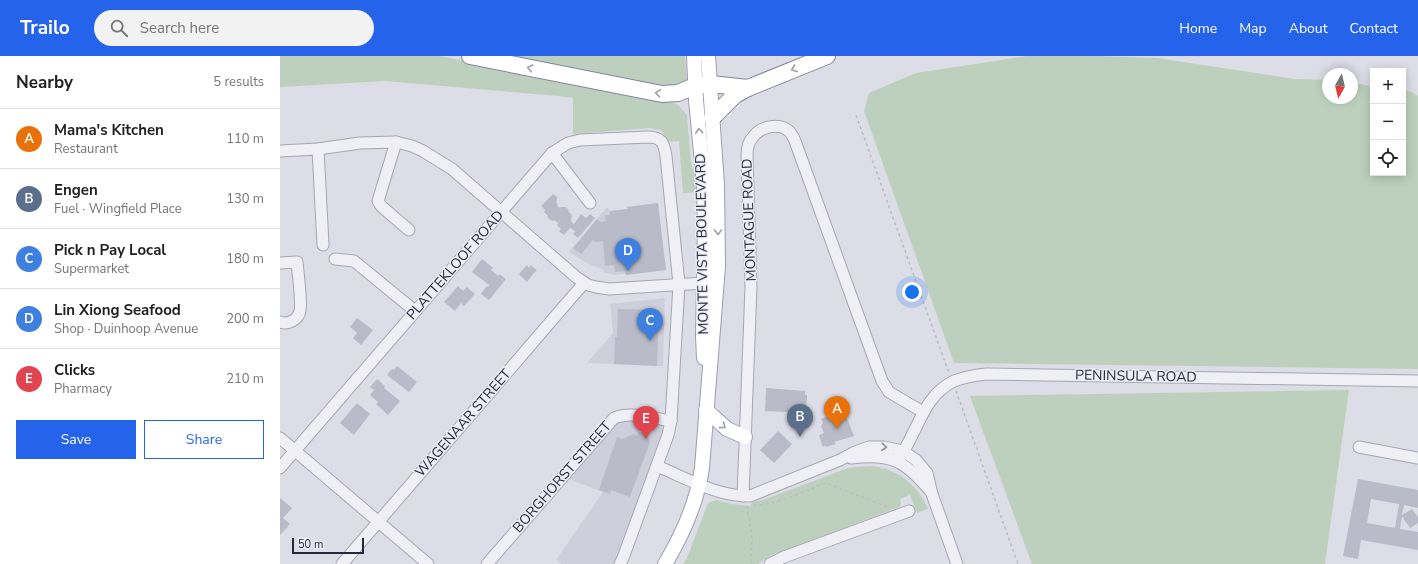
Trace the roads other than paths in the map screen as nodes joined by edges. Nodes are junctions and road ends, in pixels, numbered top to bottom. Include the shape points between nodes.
1 (470, 56) edge
2 (694, 56) edge
3 (708, 56) edge
4 (827, 56) edge
5 (703, 85) junction
6 (748, 88) junction
7 (712, 118) junction
8 (396, 142) junction
9 (664, 147) joint
10 (318, 149) junction
11 (280, 151) edge
12 (552, 153) junction
13 (590, 203) dead end
14 (501, 211) junction
15 (409, 230) dead end
16 (323, 244) dead end
17 (335, 259) dead end
18 (280, 263) edge
19 (718, 266) junction
20 (584, 283) junction
21 (704, 283) junction
22 (679, 284) junction
23 (415, 311) junction
24 (280, 322) edge
25 (1418, 381) edge
26 (708, 384) junction
27 (706, 410) junction
28 (923, 412) junction
29 (672, 422) junction
30 (745, 437) junction
31 (280, 438) edge
32 (1359, 447) dead end
33 (295, 450) junction
34 (900, 456) junction
35 (1418, 458) edge
36 (657, 466) junction
37 (280, 468) edge
38 (700, 484) junction
39 (743, 496) junction
40 (909, 511) dead end
41 (379, 521) junction
42 (342, 564) edge
43 (428, 564) edge
44 (487, 564) edge
45 (620, 564) edge
46 (665, 564) edge
47 (770, 564) edge
48 (957, 564) edge

5 -> 1 highway via 678,93 662,94
2 - 5 main road, MONTE VISTA BOULEVARD
3 - 5 main road, MONTE VISTA BOULEVARD
4 -> 6 highway
5 - 6 highway
5 - 7 main road, MONTE VISTA BOULEVARD
21 -> 5 main road, MONTE VISTA BOULEVARD
6 - 7 highway via 735,95
7 -> 19 main road, MONTE VISTA BOULEVARD via 717,185
8 - 10 street via 360,143
8 - 14 street via 423,151 452,169
8 - 15 street via 378,200 381,206
9 - 12 street, PLATTEKLOOF ROAD via 658,138 653,137 595,140 573,142
9 - 22 street, MONTE VISTA BOULEVARD
10 - 11 street
10 - 16 street
12 - 13 street
12 - 14 street, PLATTEKLOOF ROAD
14 - 20 street
14 - 23 street, PLATTEKLOOF ROAD
17 - 23 street via 354,261
18 - 24 street via 297,262 300,310 295,320
19 - 21 street via 712,278
19 - 26 main road, MONTE VISTA BOULEVARD
20 - 22 street via 596,288 610,289
20 - 41 street, WAGENAAR STREET
21 - 22 street
21 - 26 main road, MONTE VISTA BOULEVARD via 704,353
22 - 29 street, MONTE VISTA BOULEVARD
23 - 33 street, PLATTEKLOOF ROAD
25 - 28 street, PENINSULA ROAD via 987,374 967,376 953,382 938,392
26 - 27 main road, MONTE VISTA BOULEVARD
27 -> 30 main road via 727,430
27 - 38 main road, MONTE VISTA BOULEVARD
28 - 30 street, MONTAGUE ROAD via 895,397 884,386 795,141 790,132 772,126 764,128 752,137 746,155 751,287
28 - 34 street, PENINSULA ROAD
29 - 36 street, MONTE VISTA BOULEVARD
29 - 44 street, BORGHORST STREET via 633,415 614,418
30 - 39 street, MONTAGUE ROAD
31 - 33 street
32 - 35 street
33 - 37 street, PLATTEKLOOF ROAD
33 - 41 street
34 - 39 street via 840,460 760,493
34 - 48 street via 916,460 924,469
36 - 38 street
36 - 45 street, MONTE VISTA BOULEVARD
38 - 39 street
38 - 46 main road, MONTE VISTA BOULEVARD via 677,545
40 - 47 street
41 - 42 street, WAGENAAR STREET
41 - 43 street

